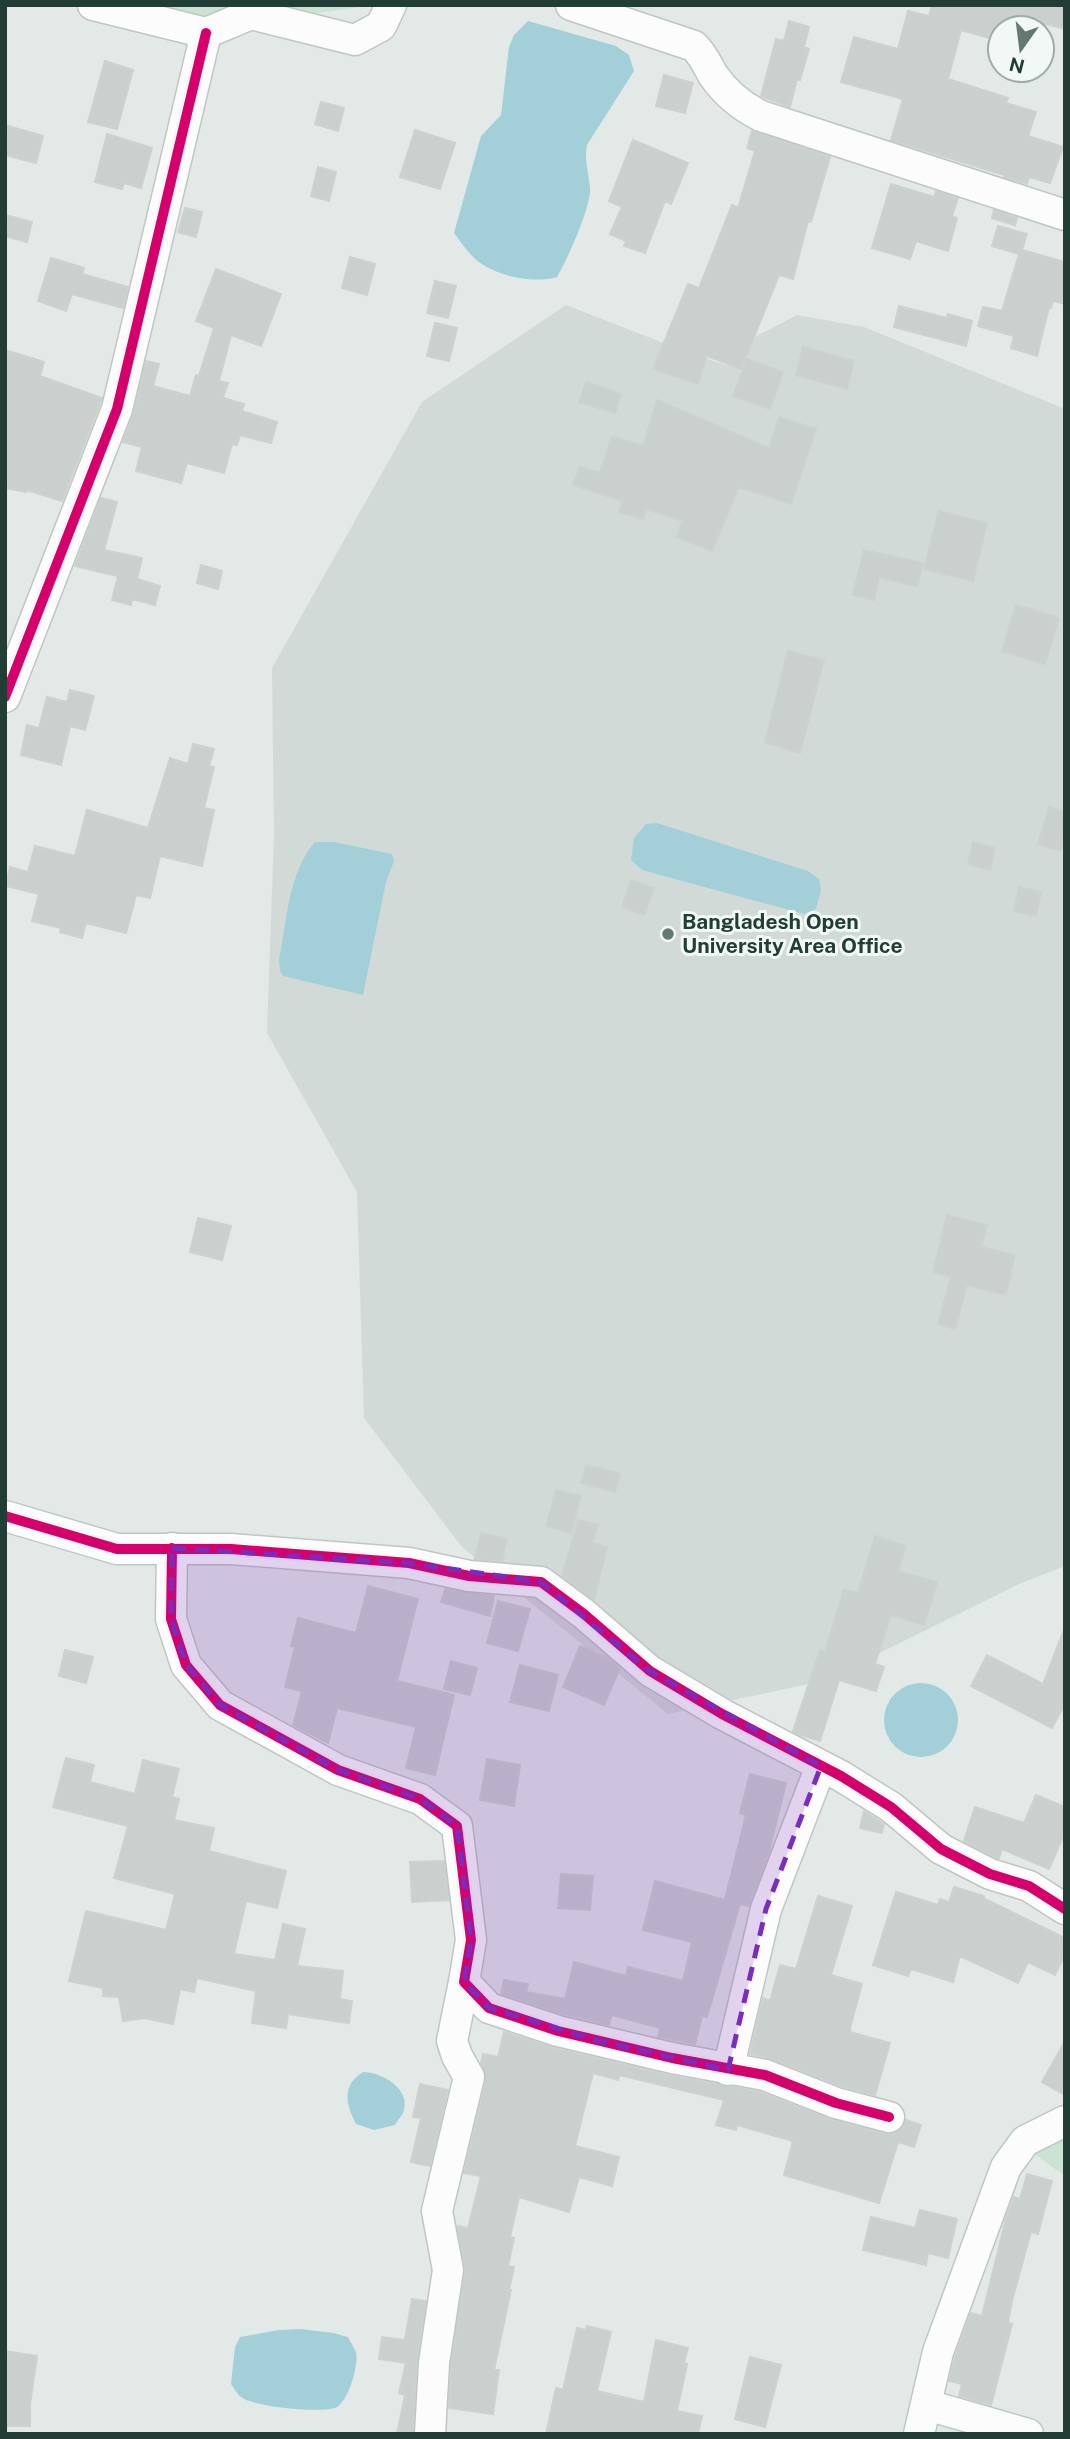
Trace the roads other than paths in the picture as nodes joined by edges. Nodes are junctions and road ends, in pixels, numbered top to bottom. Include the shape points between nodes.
1 (93, 5) edge
2 (391, 5) edge
3 (571, 5) edge
4 (206, 33) junction
5 (1065, 215) edge
6 (7, 687) edge
7 (5, 1516) edge
8 (172, 1548) junction
9 (821, 1766) junction
10 (1065, 1909) edge
11 (464, 1982) junction
12 (728, 2070) junction
13 (889, 2117) dead end
14 (1065, 2121) edge
15 (1025, 2141) junction
16 (1065, 2141) edge
17 (927, 2405) junction
18 (431, 2434) edge
19 (919, 2434) edge
20 (1028, 2434) edge

1 - 4 street
2 - 4 street via 381,26 355,40 251,14
3 - 5 street via 694,46 723,89 761,116
4 - 6 street via 117,409
7 - 8 street via 117,1549
8 - 9 street via 409,1563 469,1576 541,1582 650,1671
8 - 11 street via 171,1619 186,1664 220,1705 338,1770 420,1799 457,1826 471,1940
9 - 10 street via 891,1807 941,1849 990,1874 1029,1886
9 - 12 street via 766,1909
11 - 12 street via 489,2008 598,2041
11 - 18 street via 452,2041 469,2077 437,2211 448,2270 434,2363
12 - 13 street via 765,2075 836,2103
14 - 15 street
15 - 16 street
15 - 17 street via 1001,2179 938,2352
17 - 19 street
17 - 20 street

